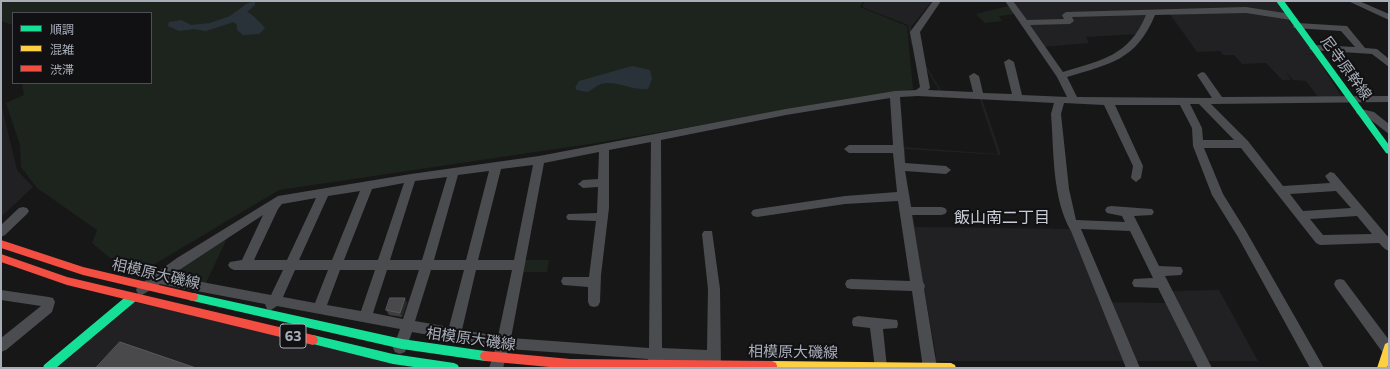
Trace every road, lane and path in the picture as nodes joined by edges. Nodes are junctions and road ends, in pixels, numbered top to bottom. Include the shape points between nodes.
1 (937, 1) edge
2 (1009, 1) edge
3 (1280, 1) edge
4 (1352, 1) edge
5 (1151, 12) junction
6 (1291, 17) junction
7 (1389, 17) edge
8 (1024, 23) junction
9 (1297, 26) junction
10 (1314, 48) junction
11 (1362, 50) junction
12 (1388, 62) edge
13 (1008, 67) dead end
14 (974, 76) dead end
15 (1061, 76) junction
16 (1201, 78) dead end
17 (918, 93) junction
18 (895, 94) junction
19 (979, 96) junction
20 (1018, 98) junction
21 (1389, 98) edge
22 (1352, 99) junction
23 (1074, 100) junction
24 (1060, 101) junction
25 (1202, 101) junction
26 (1219, 101) junction
27 (1108, 102) junction
28 (1184, 102) junction
29 (1361, 112) junction
30 (1389, 130) edge
31 (656, 138) junction
32 (1198, 144) junction
33 (1244, 144) junction
34 (604, 149) junction
35 (899, 149) junction
36 (850, 150) dead end
37 (1389, 151) edge
38 (539, 160) junction
39 (496, 166) junction
40 (899, 167) junction
41 (941, 171) dead end
42 (454, 172) junction
43 (1330, 176) dead end
44 (411, 178) junction
45 (1137, 178) dead end
46 (604, 183) junction
47 (583, 184) dead end
48 (368, 186) junction
49 (1339, 187) junction
50 (1282, 190) junction
51 (323, 194) junction
52 (903, 196) junction
53 (278, 200) junction
54 (1111, 210) dead end
55 (23, 211) dead end
56 (906, 211) junction
57 (941, 211) dead end
58 (1126, 212) junction
59 (1148, 212) dead end
60 (1360, 212) junction
61 (764, 214) dead end
62 (1301, 215) junction
63 (572, 217) dead end
64 (602, 217) junction
65 (1072, 224) junction
66 (1133, 227) junction
67 (1, 232) edge
68 (706, 240) dead end
69 (1385, 242) edge
70 (1, 244) edge
71 (1, 258) edge
72 (292, 264) junction
73 (338, 264) junction
74 (382, 264) junction
75 (427, 265) junction
76 (472, 265) junction
77 (519, 266) junction
78 (1156, 271) junction
79 (1177, 271) dead end
80 (157, 278) junction
81 (567, 281) dead end
82 (595, 282) junction
83 (1138, 283) dead end
84 (1161, 283) junction
85 (851, 284) dead end
86 (1340, 284) dead end
87 (919, 286) junction
88 (146, 287) junction
89 (1, 295) edge
90 (133, 297) junction
91 (275, 300) junction
92 (594, 302) dead end
93 (319, 309) junction
94 (264, 314) junction
95 (365, 317) junction
96 (858, 322) dead end
97 (876, 323) junction
98 (892, 324) dead end
99 (408, 325) junction
100 (256, 327) junction
101 (454, 334) junction
102 (503, 343) junction
103 (402, 344) junction
104 (1, 346) edge
105 (1389, 348) edge
106 (393, 359) junction
107 (655, 360) junction
108 (498, 363) edge
109 (714, 363) edge
110 (881, 367) junction
111 (48, 368) edge
112 (454, 368) edge
113 (931, 368) edge
114 (951, 368) edge
115 (1133, 368) edge
116 (1205, 368) edge
117 (1317, 368) edge
118 (1382, 368) edge

1 - 17 street via 915,32 925,88
2 - 8 street
3 - 6 main road, 尼寺原幹線
4 - 7 street
5 - 6 street via 1246,10
5 - 8 street via 1066,15 1070,21
5 - 15 street via 1140,37 1130,48 1109,59
6 - 9 main road, 尼寺原幹線
8 - 15 street
9 - 10 main road, 尼寺原幹線
9 - 11 street via 1344,28
10 - 11 street
10 - 22 main road, 尼寺原幹線
11 - 12 street via 1374,51
13 - 20 street
14 - 19 street
15 - 23 street
16 - 26 street
17 - 18 street
17 - 19 street
18 - 31 street via 786,112
18 - 35 street
19 - 20 street
20 - 24 street
21 - 22 street
22 - 26 street
22 - 29 main road, 尼寺原幹線
23 - 24 street
23 - 27 street
24 - 65 street via 1056,114 1062,182
25 - 26 street
25 - 28 street
25 - 33 street
27 - 28 street
27 - 45 street via 1138,166
28 - 32 street via 1197,128
29 - 30 street via 1370,114
29 - 37 main road, 尼寺原幹線
31 - 34 street
31 - 107 street
32 - 33 street
32 - 117 street via 1207,172 1218,194
33 - 50 street
34 - 38 street
34 - 46 street
35 - 36 street
35 - 40 street
38 - 39 street
38 - 77 street
39 - 42 street
39 - 76 street
40 - 41 street
40 - 52 street
42 - 44 street
42 - 75 street
43 - 49 street
44 - 48 street
44 - 74 street
46 - 47 street
46 - 64 street
48 - 51 street
48 - 73 street
49 - 50 street
49 - 60 street
50 - 62 street
51 - 53 street
51 - 72 street
52 - 56 street
52 - 61 street via 845,200
53 - 72 street via 240,265
53 - 80 street
54 - 58 street
55 - 67 street
56 - 57 street
56 - 87 street
58 - 59 street
58 - 66 street
60 - 62 street
60 - 69 street
62 - 69 street via 1320,240
63 - 64 street
64 - 82 street
65 - 66 street
65 - 115 street
66 - 78 street
68 - 109 street via 714,289
70 - 88 main road, 相模原大磯線 / 63 via 83,271
71 - 90 main road, 相模原大磯線 / 63 via 67,281
72 - 73 street
72 - 91 street
73 - 74 street
73 - 93 street
74 - 75 street
74 - 95 street
75 - 76 street
75 - 99 street
76 - 77 street
76 - 101 street
77 - 102 street
78 - 79 street
78 - 84 street
80 - 88 street
80 - 91 street
81 - 82 street
82 - 92 street
83 - 84 street
84 - 116 street
85 - 87 street
86 - 105 street
87 - 113 street
88 - 90 street
88 - 94 main road, 相模原大磯線 / 63
89 - 104 street via 49,302 48,308
90 - 100 main road, 相模原大磯線 / 63
90 - 111 main road
91 - 93 street
91 - 94 street
93 - 95 street
94 - 100 street
94 - 103 main road, 相模原大磯線 / 63
95 - 99 street
96 - 97 street
97 - 98 street
97 - 110 street
99 - 101 street
99 - 103 street
100 - 106 main road, 相模原大磯線 / 63
101 - 102 street
102 - 107 street
102 - 108 street
103 - 106 street
103 - 108 main road, 相模原大磯線 / 63
105 - 118 main road
106 - 112 main road, 相模原大磯線 / 63
107 - 108 main road, 相模原大磯線 / 63 via 570,364
107 - 109 street
109 - 110 main road, 相模原大磯線
110 - 113 main road, 相模原大磯線
113 - 114 main road, 相模原大磯線

